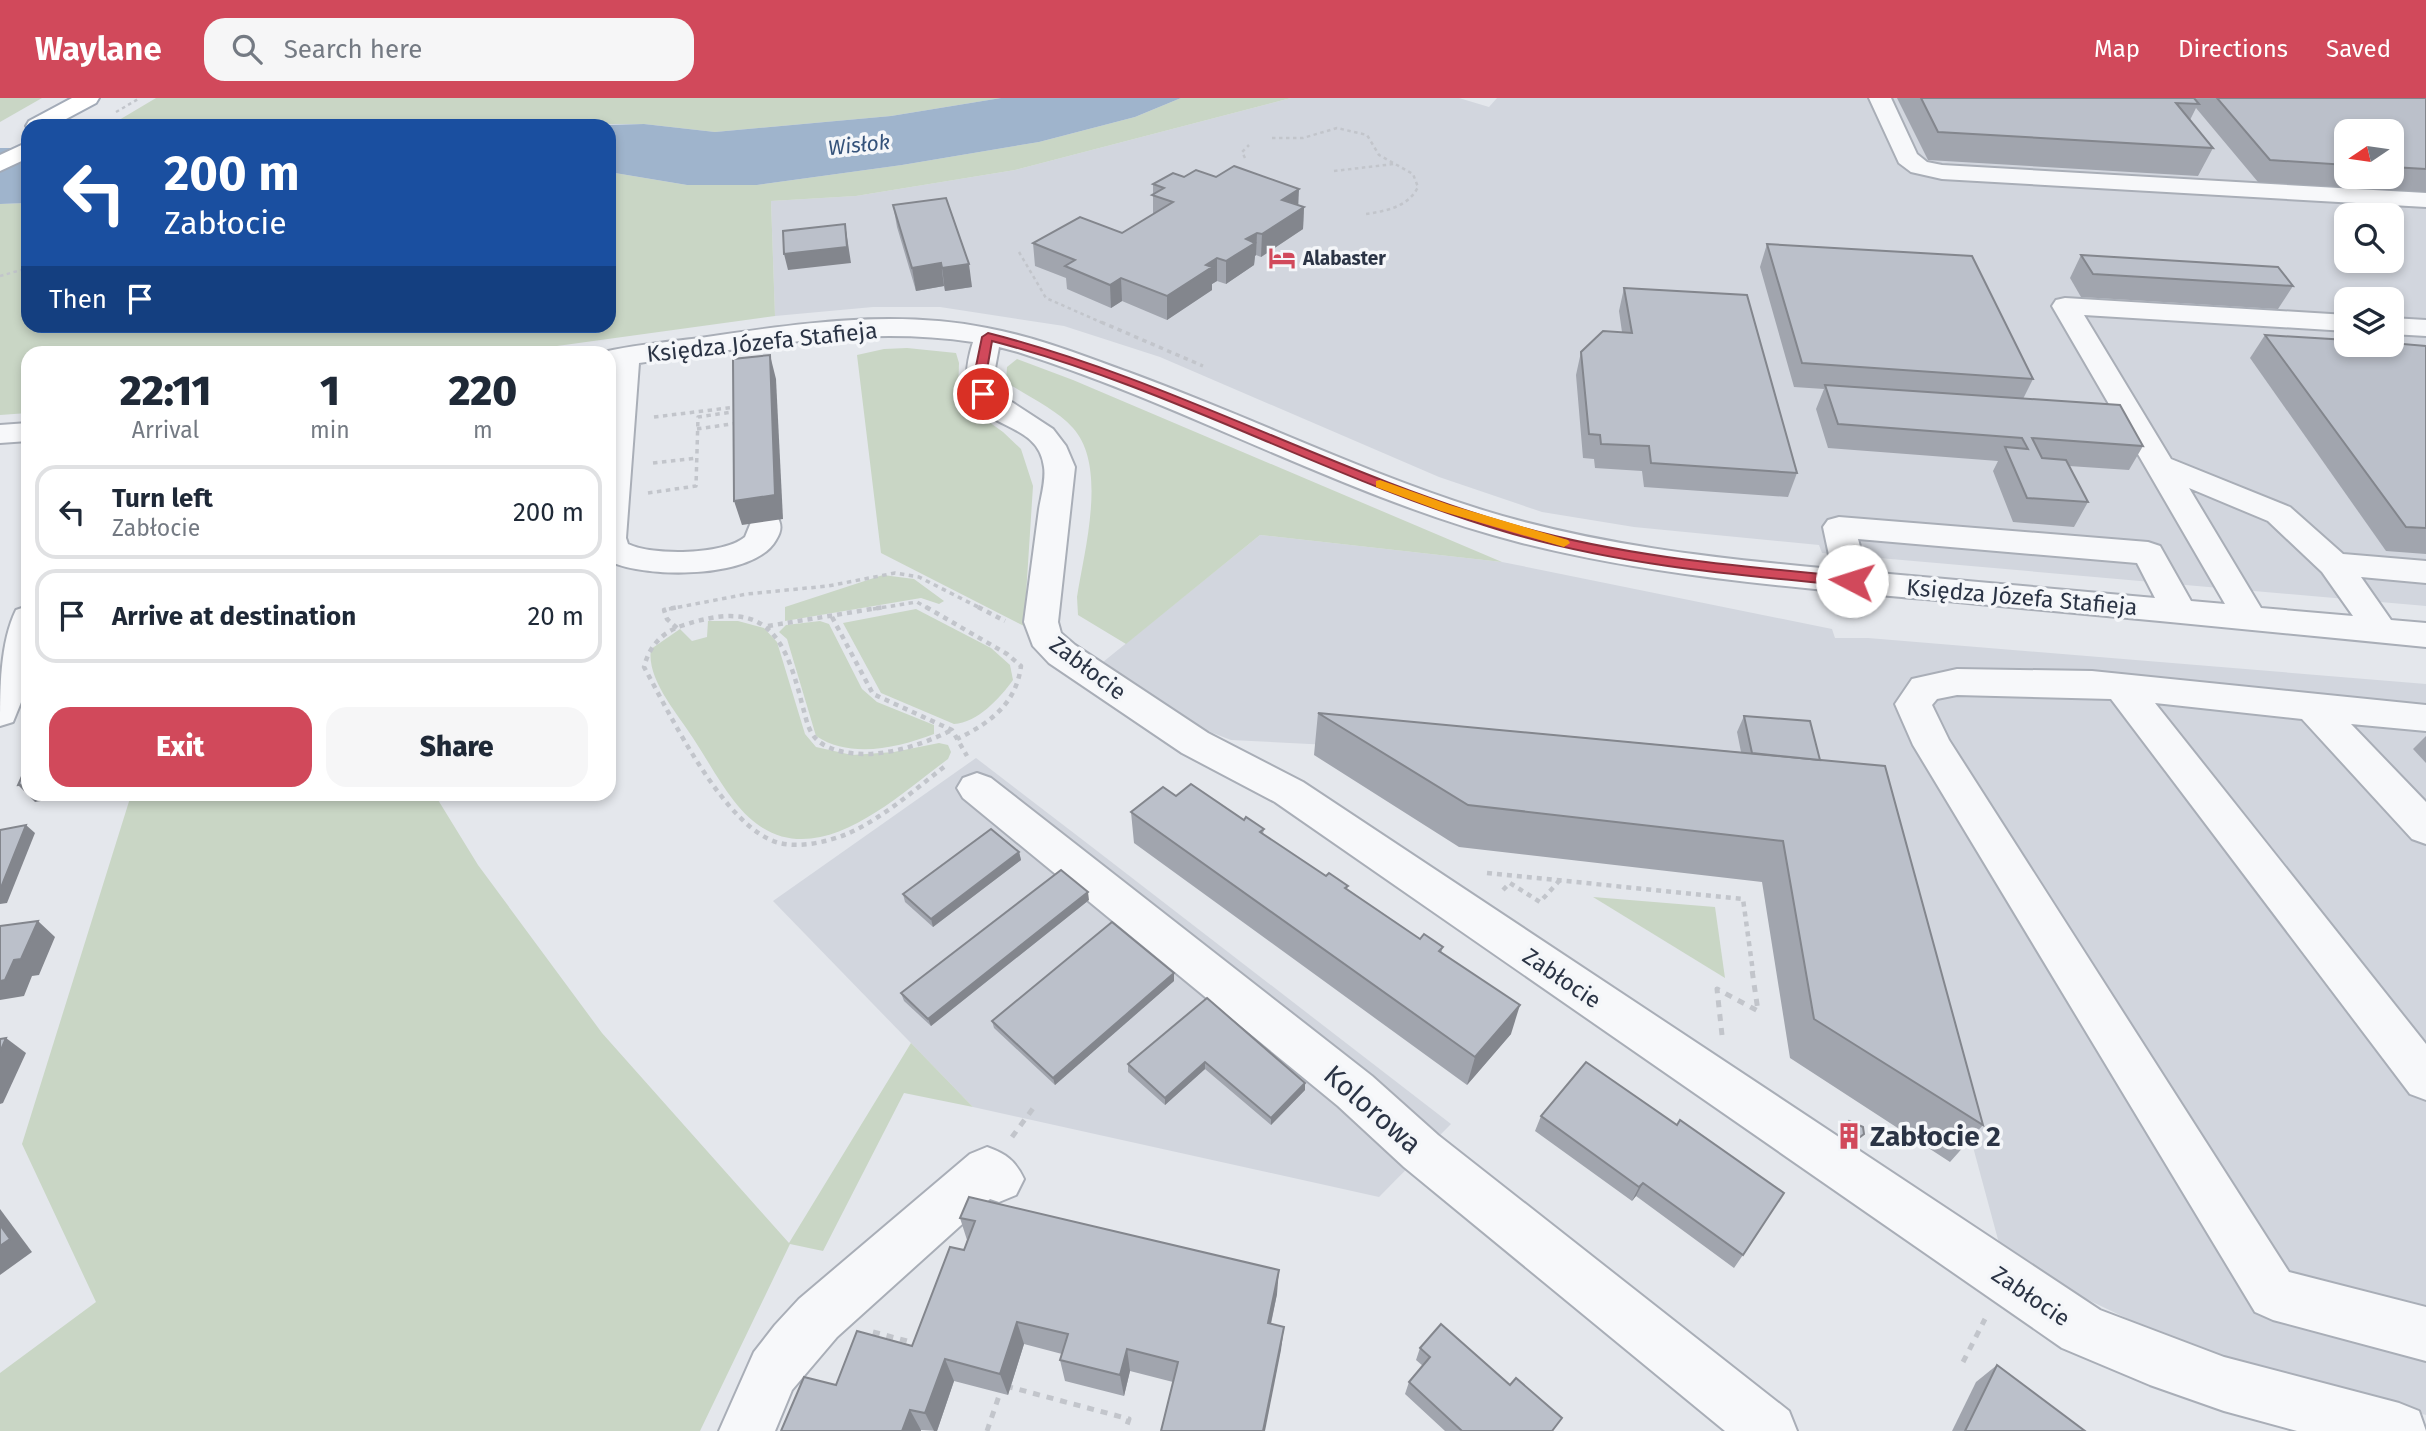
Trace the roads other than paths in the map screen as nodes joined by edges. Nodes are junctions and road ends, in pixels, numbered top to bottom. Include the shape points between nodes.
1 (1880, 98) edge
2 (98, 101) edge
3 (54, 119) edge
4 (76, 119) edge
5 (21, 135) edge
6 (0, 146) edge
7 (21, 153) edge
8 (0, 164) edge
9 (2426, 200) edge
10 (2334, 322) edge
11 (2404, 327) edge
12 (2426, 328) edge
13 (988, 337) junction
14 (616, 355) edge
15 (616, 411) edge
16 (21, 432) edge
17 (0, 434) edge
18 (616, 452) edge
19 (2159, 465) junction
20 (765, 522) edge
21 (616, 551) edge
22 (2334, 564) junction
23 (2426, 572) edge
24 (1852, 581) junction
25 (2180, 612) junction
26 (2250, 618) junction
27 (2380, 630) junction
28 (2426, 635) edge
29 (21, 648) edge
30 (2122, 687) junction
31 (2312, 706) junction
32 (0, 713) edge
33 (2426, 718) edge
34 (971, 771) road end
35 (2426, 828) edge
36 (2426, 1079) edge
37 (999, 1178) dead end
38 (2426, 1334) edge
39 (747, 1431) edge
40 (1769, 1431) edge
41 (2399, 1431) edge

1 - 9 street via 1907,158 1919,167 1942,172
2 - 3 main road
2 - 4 main road
5 - 6 main road
7 - 8 main road
10 - 19 street via 2066,306
11 - 12 street
13 - 14 street, Księdza Józefa Stafieja via 924,330 828,332
13 - 24 street, Księdza Józefa Stafieja via 1050,352 1388,487 1507,528 1578,547 1650,559
13 - 41 street, Zabłocie via 979,381 983,394 1039,433 1053,448 1060,467 1041,622 1045,638 1062,654 1195,743 1289,792 2081,1329 2224,1384
15 - 18 street
16 - 17 street
19 - 22 street via 2279,514
19 - 26 street
20 - 21 street via 759,542 738,554 683,561 633,559
22 - 23 street
22 - 27 street
24 - 25 street, Księdza Józefa Stafieja
24 - 25 street via 1839,527 2148,553
25 - 26 street, Księdza Józefa Stafieja
26 - 27 street, Księdza Józefa Stafieja
27 - 28 street, Księdza Józefa Stafieja
29 - 32 street
30 - 31 street
30 - 36 street
30 - 38 street via 1957,682 1925,688 1913,704 1931,746 2273,1294
31 - 33 street
31 - 35 street
34 - 40 street, Kolorowa via 1421,1151
37 - 39 street via 987,1170 818,1318 774,1371

